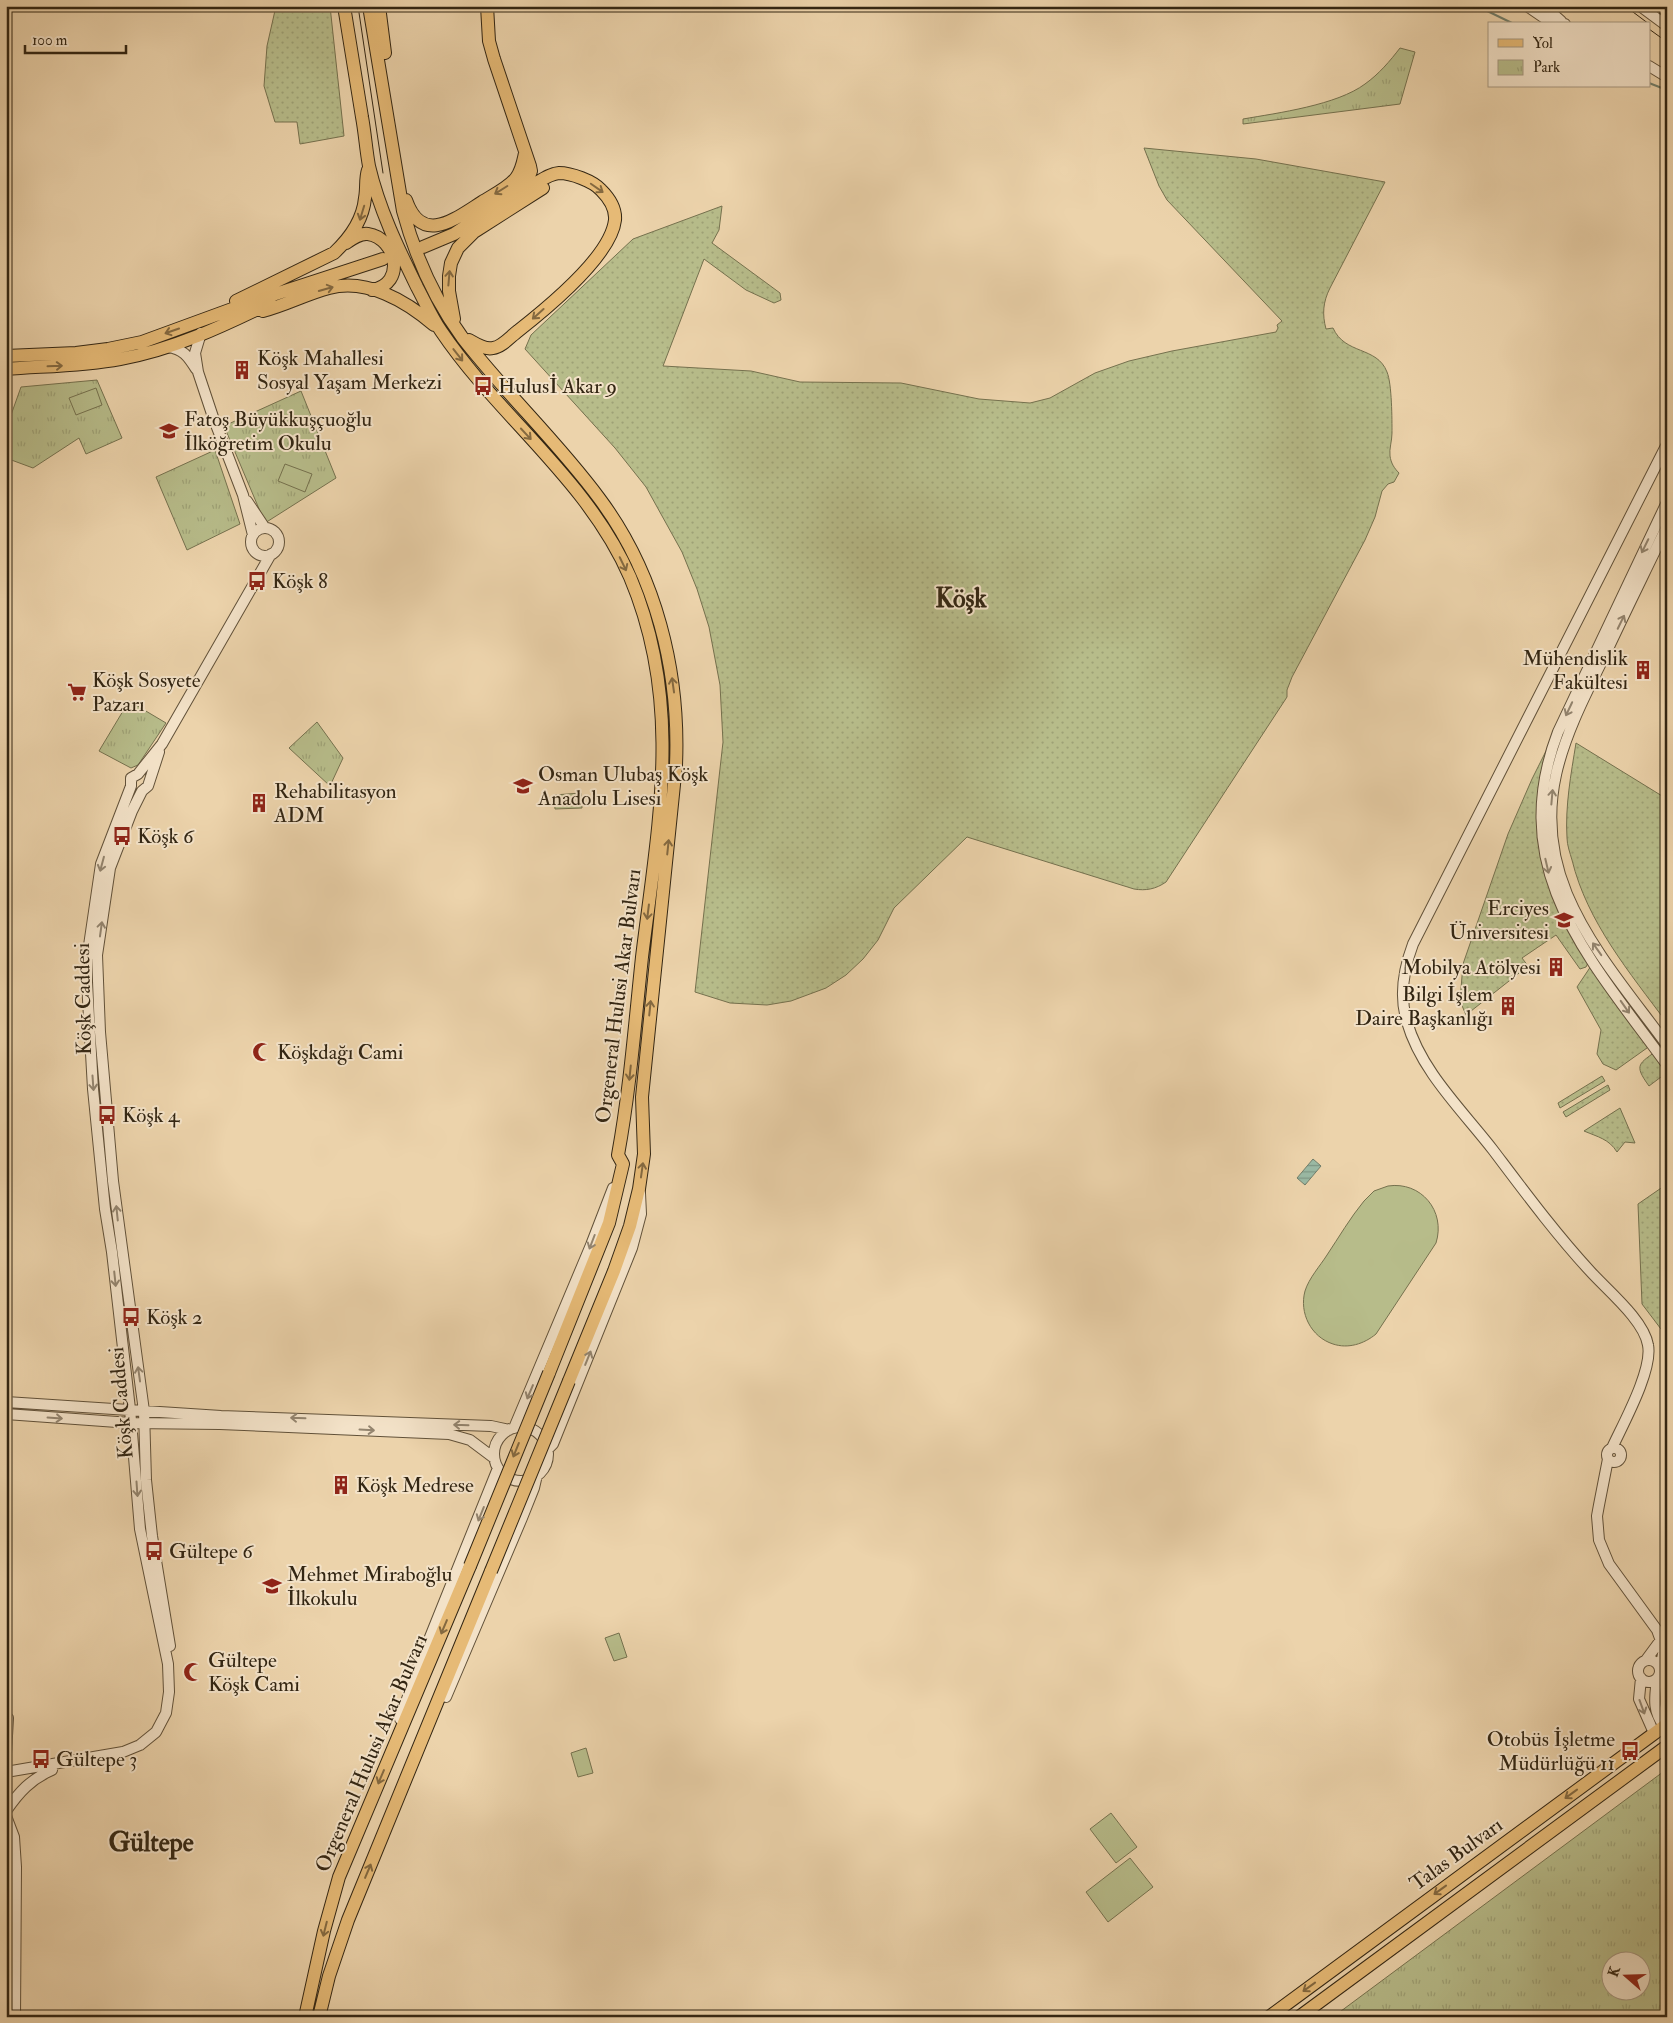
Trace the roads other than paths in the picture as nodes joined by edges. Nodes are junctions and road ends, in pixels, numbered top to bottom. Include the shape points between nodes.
1 (337, 6) edge
2 (344, 6) edge
3 (369, 6) edge
4 (379, 6) edge
5 (487, 6) edge
6 (1527, 6) edge
7 (1544, 6) edge
8 (1640, 6) edge
9 (1660, 6) edge
10 (1667, 11) edge
11 (1557, 22) edge
12 (1562, 22) edge
13 (1667, 26) edge
14 (1650, 67) edge
15 (1667, 77) edge
16 (365, 138) junction
17 (390, 138) junction
18 (526, 150) junction
19 (369, 165) junction
20 (397, 175) junction
21 (572, 176) junction
22 (521, 190) junction
23 (344, 244) junction
24 (423, 247) dead end
25 (383, 259) dead end
26 (317, 280) junction
27 (372, 290) junction
28 (246, 314) junction
29 (455, 326) junction
30 (198, 328) junction
31 (439, 329) junction
32 (463, 337) junction
33 (167, 347) junction
34 (6, 356) edge
35 (6, 369) edge
36 (198, 372) junction
37 (1667, 444) edge
38 (243, 495) junction
39 (1667, 502) edge
40 (1667, 526) edge
41 (265, 528) junction
42 (253, 534) junction
43 (257, 553) junction
44 (271, 554) junction
45 (257, 581) junction
46 (1566, 728) junction
47 (162, 744) junction
48 (138, 774) junction
49 (148, 781) junction
50 (131, 786) junction
51 (142, 791) junction
52 (1667, 1045) edge
53 (1667, 1065) edge
54 (623, 1164) junction
55 (639, 1189) junction
56 (6, 1402) edge
57 (130, 1409) junction
58 (144, 1411) junction
59 (6, 1414) edge
60 (144, 1422) junction
61 (131, 1423) junction
62 (512, 1429) junction
63 (547, 1450) junction
64 (494, 1458) junction
65 (498, 1468) junction
66 (537, 1475) junction
67 (1660, 1641) junction
68 (1646, 1660) junction
69 (1659, 1674) junction
70 (1641, 1678) junction
71 (8, 1718) dead end
72 (430, 1723) junction
73 (1662, 1727) edge
74 (399, 1735) junction
75 (1667, 1746) edge
76 (6, 1754) edge
77 (1667, 1754) edge
78 (52, 1770) junction
79 (6, 1772) edge
80 (6, 1778) edge
81 (6, 1811) edge
82 (6, 1816) edge
83 (16, 2017) edge
84 (306, 2017) edge
85 (319, 2017) edge
86 (1269, 2017) edge
87 (1300, 2017) edge
88 (1312, 2017) edge

1 - 16 main road
2 - 16 main road, Orgeneral Hulusi Akar Bulvarı
3 - 17 main road, Orgeneral Hulusi Akar Bulvarı
4 - 17 main road via 391,98
5 - 18 main road via 489,41
6 - 11 street
7 - 12 street
8 - 13 street
9 - 10 street
14 - 15 street
16 - 19 main road, Orgeneral Hulusi Akar Bulvarı
17 - 20 main road, Orgeneral Hulusi Akar Bulvarı
18 -> 20 main road via 522,169 512,182 448,224 438,226 415,219
18 - 22 main road via 531,171
19 -> 23 main road via 363,210
19 - 31 main road, Orgeneral Hulusi Akar Bulvarı via 393,237
20 - 29 main road, Orgeneral Hulusi Akar Bulvarı via 411,240
21 - 22 main road via 556,173
29 -> 21 main road via 448,290 451,262 458,248 474,232 560,178
21 -> 32 main road via 597,186 613,205 615,220 603,249 576,280 496,348 488,349
22 - 24 main road via 454,234
23 - 27 main road via 366,234 387,246 395,270 388,284
23 - 30 main road via 334,253 254,291
25 - 26 main road
26 - 28 main road
26 - 30 main road
28 -> 27 main road via 266,311 328,288 348,286
27 - 31 main road via 411,306
28 - 30 main road
29 - 32 main road, Orgeneral Hulusi Akar Bulvarı
30 - 33 main road
30 -> 34 main road via 108,349
30 - 36 street via 195,353
31 -> 54 main road, Orgeneral Hulusi Akar Bulvarı via 483,386 569,480 602,526 630,577 655,659 662,710 663,770 630,1075 618,1155
55 -> 32 main road, Orgeneral Hulusi Akar Bulvarı via 644,1154 642,1097 676,765 676,708 669,660 647,586 612,517 551,438
35 -> 33 main road via 90,364
33 - 36 street via 183,351
36 - 38 street
37 - 67 street via 1413,944 1407,960 1403,1001 1413,1040 1426,1065 1516,1180 1646,1336 1648,1358 1617,1450 1621,1458 1611,1461 1597,1516 1602,1551 1654,1625
38 - 41 street
38 - 42 street
39 -> 46 street
46 -> 40 street
41 - 42 street
41 - 44 street via 274,531 279,540 278,548
42 - 43 street via 251,544
43 - 44 street
43 - 45 street
44 - 45 street
45 - 47 street
52 -> 46 street via 1586,932 1557,865 1551,827 1552,792
46 -> 53 street via 1548,761 1542,795 1542,838 1549,875 1579,942
47 - 48 street
47 - 49 street
48 - 49 street via 144,774
48 - 50 street via 132,778
49 - 51 street
50 - 51 street
50 -> 57 street, Köşk Caddesi via 101,864 87,959 93,1090
58 -> 51 street, Köşk Caddesi via 113,1181 97,955 110,868
54 -> 62 street
54 -> 74 main road, Orgeneral Hulusi Akar Bulvarı, bridge via 608,1223
63 -> 55 street via 553,1444 632,1248 641,1214
55 - 72 main road, Orgeneral Hulusi Akar Bulvarı, bridge via 614,1272
56 - 57 street
57 - 58 street
57 - 61 street, Köşk Caddesi
58 - 60 street, Köşk Caddesi
62 -> 58 street
59 -> 61 street
60 - 61 street
60 -> 64 street via 450,1434 470,1440
60 - 78 street, Köşk Caddesi via 151,1526 174,1675 170,1715 159,1735 139,1751
61 -> 79 street, Köşk Caddesi via 142,1545 168,1664 168,1700 164,1718 152,1736 129,1750
62 - 63 street via 525,1428 536,1432
62 - 64 street via 497,1441
63 - 66 street via 546,1461
64 - 65 street
65 - 66 street via 516,1480 527,1480
65 -> 74 street via 420,1662 399,1723
66 - 72 street via 465,1653 441,1708
67 - 68 street
67 - 69 street via 1664,1649
68 - 69 street via 1656,1663
68 - 70 street via 1639,1668
69 - 70 street via 1647,1682
69 - 73 street via 1655,1706
70 -> 73 street via 1639,1699
71 - 76 street
85 -> 72 main road, Orgeneral Hulusi Akar Bulvarı via 348,1920
73 -> 86 main road, Talas Bulvarı
74 -> 84 main road, Orgeneral Hulusi Akar Bulvarı via 339,1877
75 - 87 main road, Talas Bulvarı
77 - 88 main road
78 - 80 street, Köşk Caddesi
78 - 81 street via 22,1789
82 - 83 street via 14,1837 16,1867

